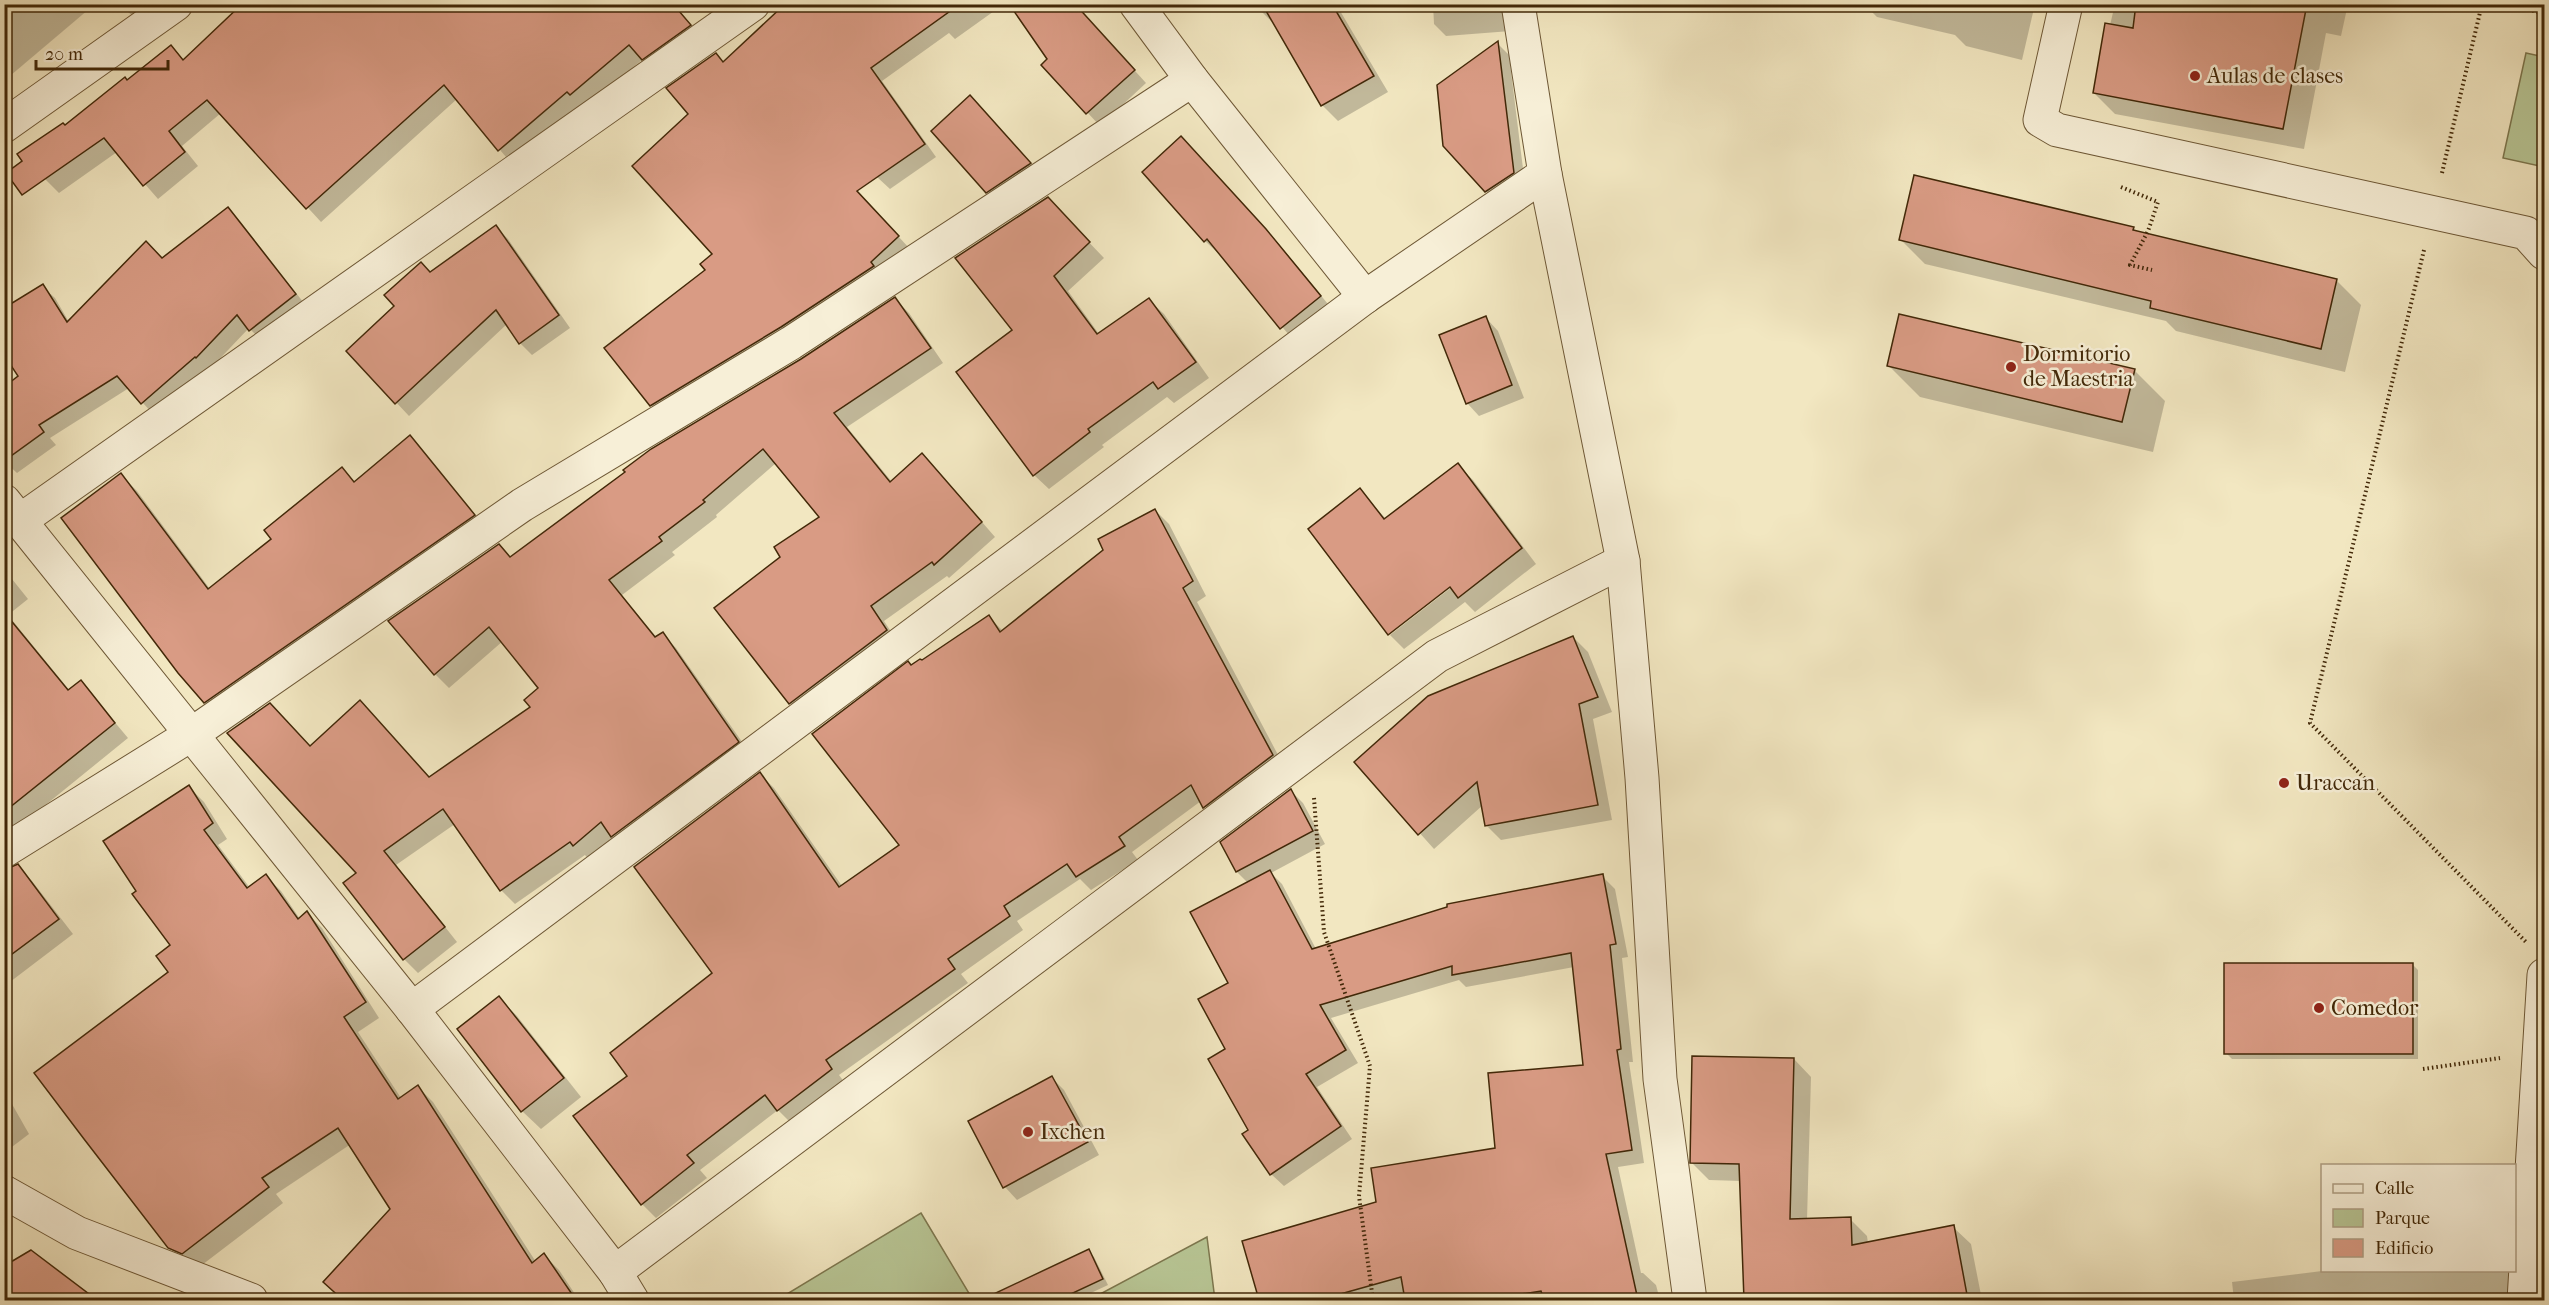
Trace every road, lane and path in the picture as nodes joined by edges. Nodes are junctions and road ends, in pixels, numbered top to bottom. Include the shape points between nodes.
1 (176, 4) edge
2 (753, 4) edge
3 (1136, 4) edge
4 (1518, 4) edge
5 (2066, 4) edge
6 (2482, 4) edge
7 (2511, 4) edge
8 (2544, 14) edge
9 (1192, 80) junction
10 (4, 126) edge
11 (1545, 174) junction
12 (2118, 186) dead end
13 (2433, 213) junction
14 (2544, 253) edge
15 (2152, 270) dead end
16 (1365, 297) junction
17 (13, 510) edge
18 (1623, 561) junction
19 (192, 734) junction
20 (1311, 751) junction
21 (4, 851) edge
22 (2528, 944) dead end
23 (2544, 975) edge
24 (412, 1009) junction
25 (2540, 1053) junction
26 (2423, 1069) dead end
27 (4, 1192) edge
28 (615, 1272) junction
29 (252, 1300) edge
30 (632, 1300) edge
31 (1373, 1300) edge
32 (1689, 1300) edge
33 (2524, 1300) edge

1 - 10 street
2 - 17 street
3 - 9 street
4 - 11 street
5 - 13 street via 2040,120 2058,130
6 - 13 path
7 - 8 path
9 - 16 street
9 - 19 street via 791,343 522,506
11 - 16 street
11 - 18 street
12 - 15 path via 2158,202 2130,266
13 - 14 street via 2526,233
13 - 22 path via 2310,723
16 - 24 street
17 - 19 street
18 - 20 street via 1437,656
18 - 32 street via 1642,778 1660,1079
19 - 21 street
19 - 24 street
20 - 28 street
20 - 31 path via 1324,932 1370,1066 1359,1196
23 - 25 street
24 - 28 street
25 - 26 path
25 - 33 street
27 - 29 street via 77,1233
28 - 30 street

